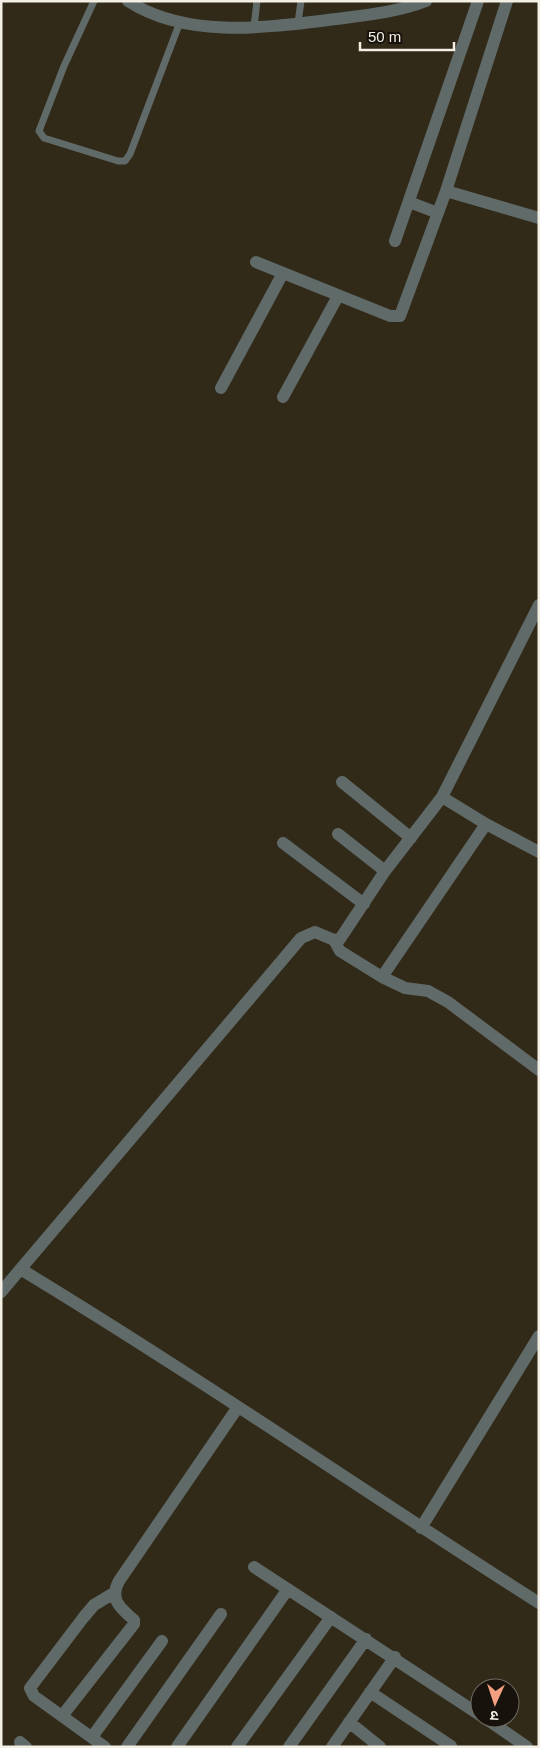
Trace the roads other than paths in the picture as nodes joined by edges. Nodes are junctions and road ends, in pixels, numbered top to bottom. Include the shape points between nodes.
1 (94, 1) edge
2 (128, 1) edge
3 (257, 1) edge
4 (301, 1) edge
5 (426, 1) edge
6 (478, 1) edge
7 (507, 1) edge
8 (180, 22) junction
9 (298, 23) junction
10 (254, 27) junction
11 (446, 191) junction
12 (409, 202) junction
13 (438, 213) junction
14 (539, 218) edge
15 (396, 241) dead end
16 (256, 262) dead end
17 (283, 273) junction
18 (338, 296) junction
19 (221, 388) dead end
20 (283, 397) dead end
21 (539, 605) edge
22 (342, 782) dead end
23 (442, 797) junction
24 (486, 824) junction
25 (338, 834) dead end
26 (411, 838) junction
27 (283, 843) dead end
28 (539, 852) edge
29 (385, 871) junction
30 (364, 904) junction
31 (334, 940) junction
32 (382, 977) junction
33 (539, 1070) edge
34 (22, 1270) junction
35 (1, 1292) edge
36 (539, 1336) edge
37 (238, 1407) junction
38 (421, 1528) junction
39 (254, 1567) dead end
40 (288, 1589) junction
41 (114, 1593) junction
42 (539, 1603) edge
43 (221, 1614) dead end
44 (331, 1617) junction
45 (366, 1639) junction
46 (162, 1641) dead end
47 (395, 1658) junction
48 (370, 1692) junction
49 (470, 1708) edge
50 (62, 1716) junction
51 (349, 1722) junction
52 (499, 1728) edge
53 (92, 1737) junction
54 (451, 1746) edge
55 (106, 1747) edge
56 (126, 1747) edge
57 (177, 1747) edge
58 (237, 1747) edge
59 (289, 1747) edge
60 (332, 1747) edge
61 (380, 1747) edge
62 (527, 1747) edge

1 - 8 lane via 39,131 44,138 118,161 124,161 130,154
2 - 8 street via 141,10
3 - 10 lane
4 - 9 lane
5 - 9 street via 383,13
6 - 12 street
7 - 11 street
8 - 10 street via 230,28
9 - 10 street
11 - 13 street
11 - 14 street
12 - 13 street
12 - 15 street
13 - 18 street via 400,316 390,316
16 - 17 street
17 - 18 street
17 - 19 street
18 - 20 street
21 - 23 street
22 - 26 street
23 - 24 street
23 - 26 street
24 - 28 street
24 - 32 street
25 - 29 street
26 - 29 street
27 - 30 street
29 - 30 street
30 - 31 street via 340,939
31 - 32 street via 340,951
31 - 34 street via 315,932 295,945
32 - 33 street via 406,988 438,995
34 - 35 street
34 - 37 street via 134,1338
36 - 38 street
37 - 38 street
37 - 41 street
38 - 42 street
39 - 40 street
40 - 44 street
40 - 57 street
41 - 50 street via 120,1608 134,1620 134,1624
41 - 50 street via 94,1605 31,1684 34,1696
43 - 56 street
44 - 45 street
44 - 58 street
45 - 47 street
45 - 59 street
46 - 53 street
47 - 48 street
47 - 49 street
48 - 51 street
48 - 54 street
50 - 53 street
51 - 60 street
51 - 61 street
52 - 62 street
53 - 55 street

